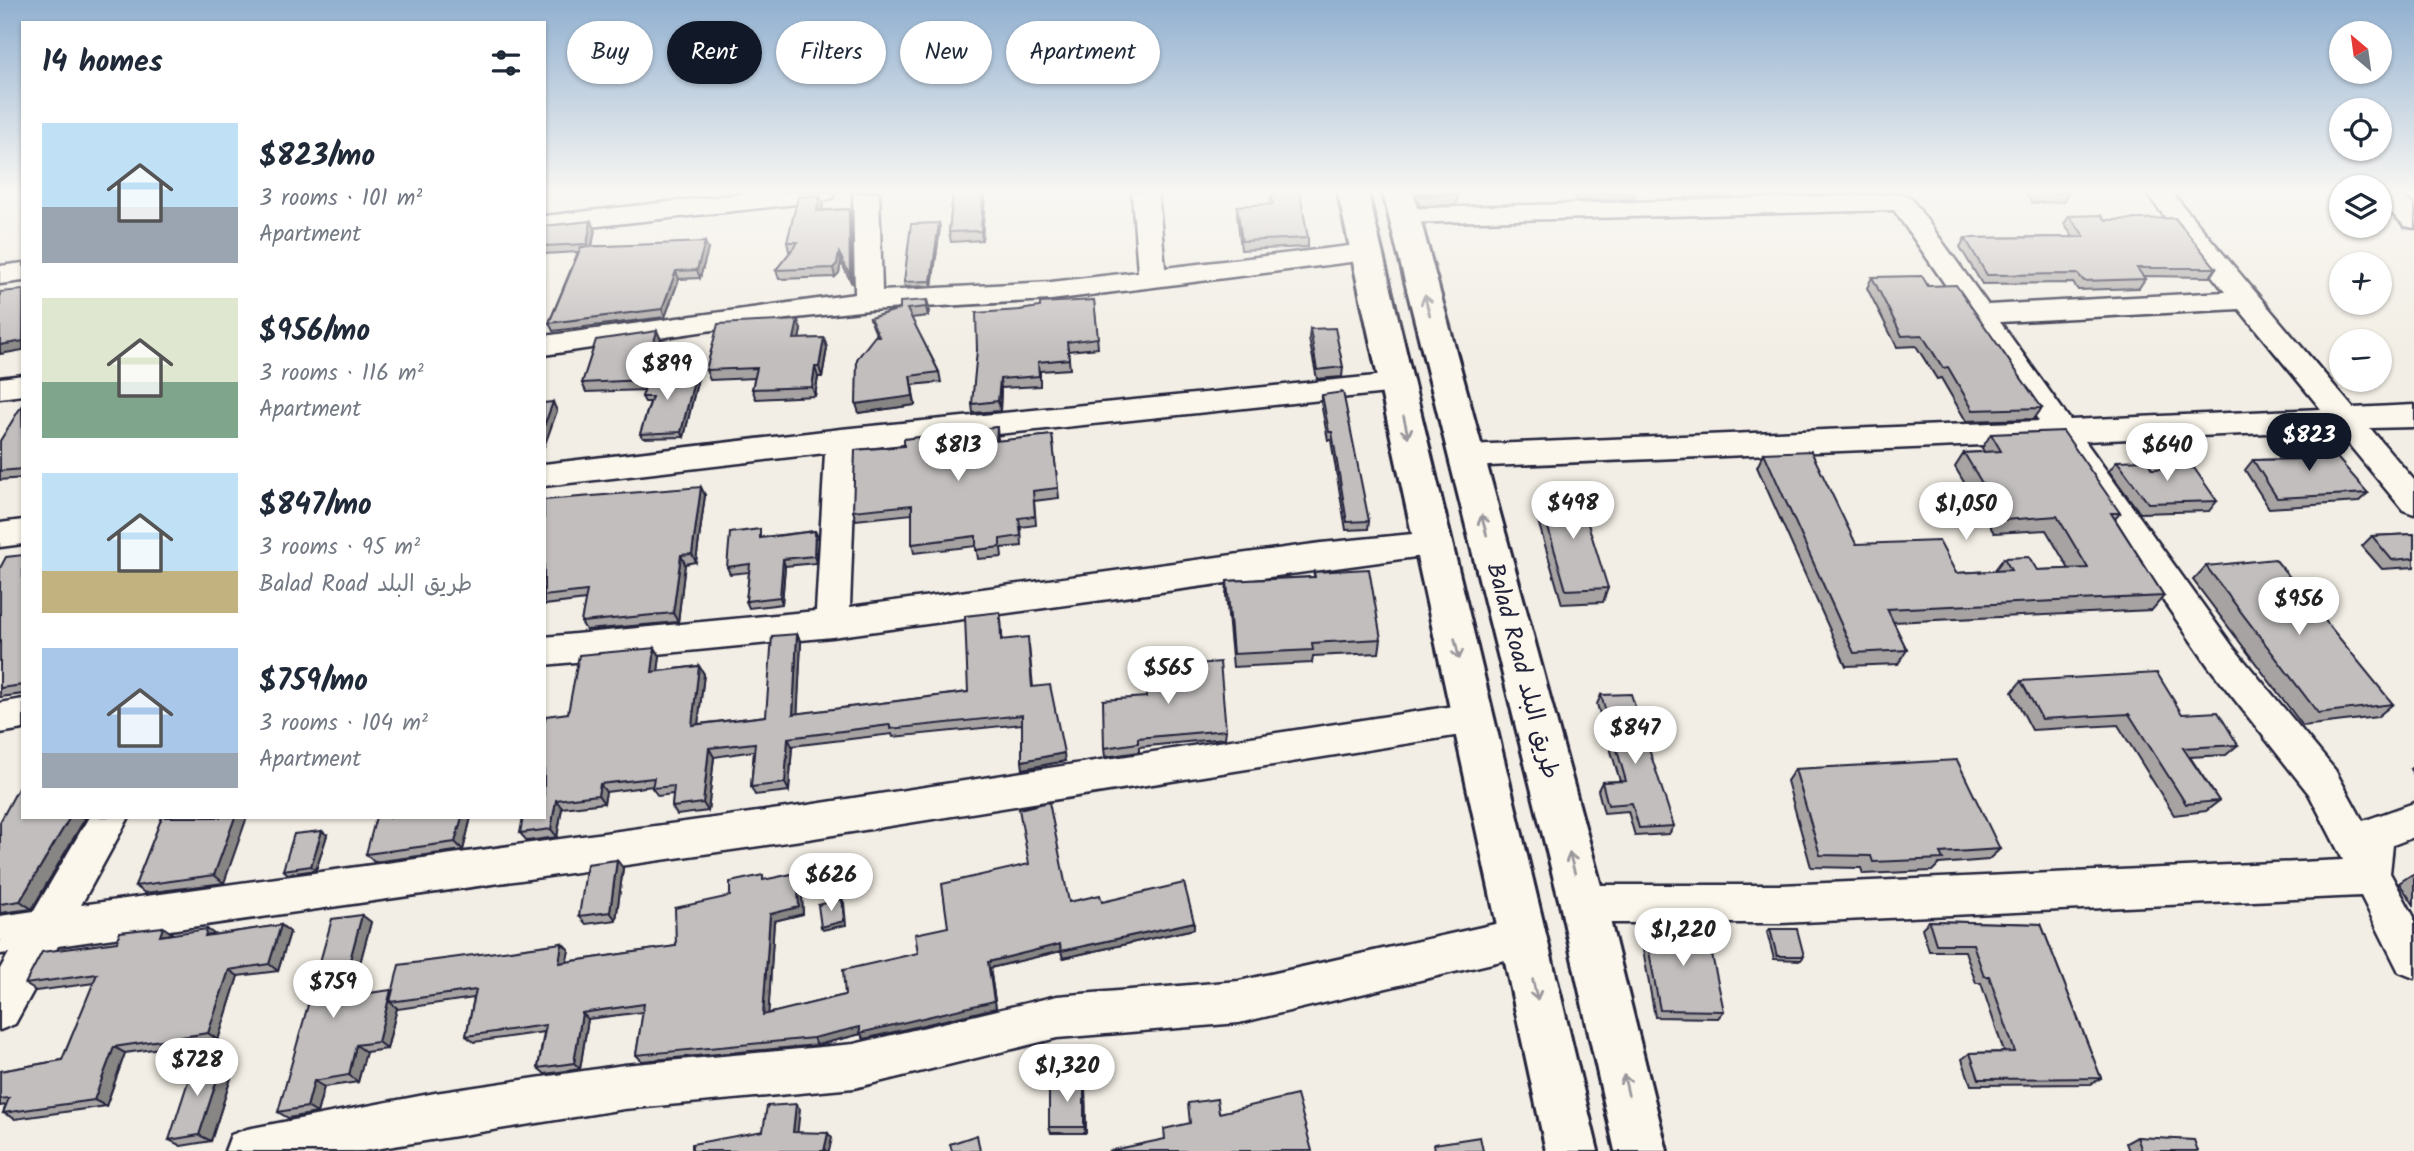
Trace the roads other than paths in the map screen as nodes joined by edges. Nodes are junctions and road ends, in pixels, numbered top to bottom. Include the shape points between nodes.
1 (867, 247) edge
2 (1150, 247) edge
3 (1365, 247) edge
4 (1411, 247) edge
5 (1933, 247) edge
6 (2203, 247) edge
7 (1366, 252) junction
8 (21, 272) edge
9 (0, 275) edge
10 (1152, 277) junction
11 (2248, 300) junction
12 (869, 301) junction
13 (1981, 314) junction
14 (546, 346) edge
15 (1396, 384) junction
16 (21, 385) edge
17 (0, 387) edge
18 (2414, 416) edge
19 (2348, 421) junction
20 (2064, 430) junction
21 (841, 440) junction
22 (1466, 456) junction
23 (546, 475) edge
24 (2414, 502) edge
25 (21, 532) edge
26 (0, 535) edge
27 (1433, 544) junction
28 (832, 623) junction
29 (546, 651) edge
30 (21, 714) edge
31 (0, 718) edge
32 (1472, 718) junction
33 (109, 819) edge
34 (2414, 820) edge
35 (2370, 877) junction
36 (1583, 904) junction
37 (46, 927) junction
38 (0, 935) edge
39 (1522, 937) junction
40 (2414, 958) edge
41 (0, 1009) edge
42 (247, 1151) edge
43 (1572, 1151) edge
44 (1641, 1151) edge

1 - 12 street
2 - 10 street
3 - 7 highway
22 -> 4 highway, Balad Road طريق البلد
5 - 13 street
6 - 11 street
7 - 10 street
7 - 15 highway
8 - 9 street
10 - 12 street via 1051,291
11 - 13 street
11 - 19 street
12 - 14 street
13 - 20 street
15 - 21 street
15 -> 27 highway
16 - 17 street
18 - 19 street
19 - 20 street
19 - 24 street
20 - 22 street
20 - 35 street via 2221,657 2322,782
21 - 23 street
21 - 28 street
36 -> 22 highway, Balad Road طريق البلد
25 - 26 street
27 - 28 street
27 -> 32 highway
28 - 29 street
30 - 31 street
32 - 37 street via 808,822
32 - 39 highway
33 - 37 street
34 - 35 street via 2375,834
35 - 36 street via 1781,904
35 - 40 street
44 -> 36 highway, Balad Road طريق البلد
37 - 38 street
37 - 41 street
39 - 42 street via 1239,1002 1057,1017 854,1066 624,1087 435,1115
39 -> 43 highway

